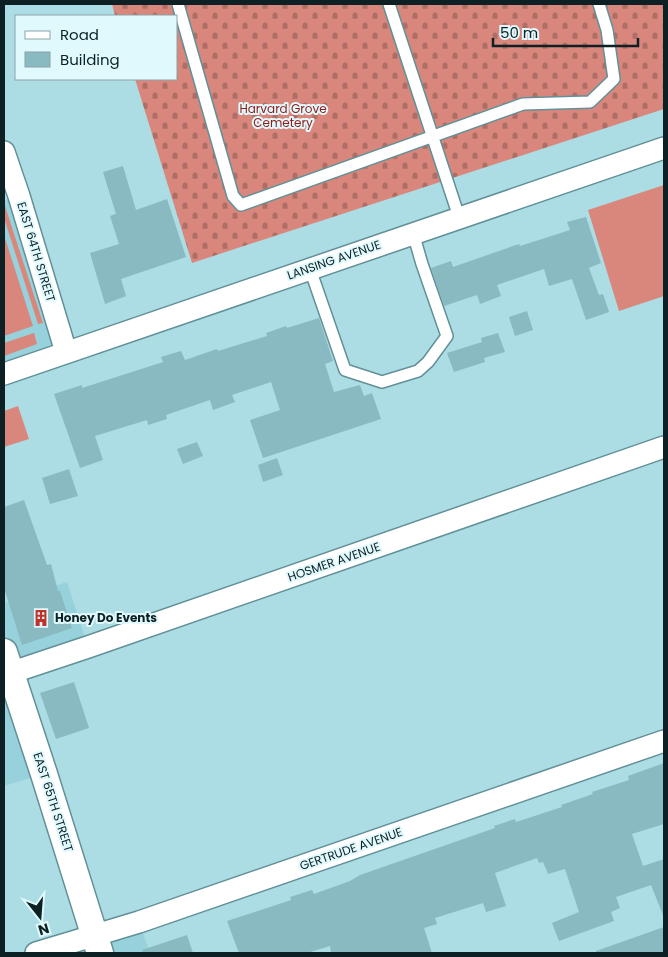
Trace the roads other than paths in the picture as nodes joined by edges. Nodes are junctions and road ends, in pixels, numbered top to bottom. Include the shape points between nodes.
1 (178, 4) edge
2 (389, 4) edge
3 (599, 4) edge
4 (432, 136) junction
5 (664, 148) edge
6 (4, 152) edge
7 (459, 217) junction
8 (413, 233) junction
9 (310, 269) junction
10 (66, 352) junction
11 (4, 374) edge
12 (664, 447) edge
13 (6, 666) edge
14 (664, 741) edge
15 (97, 945) edge
16 (36, 953) edge

1 - 4 lane via 233,196 241,205
2 - 4 lane
3 - 4 lane via 608,30 614,79 590,102 523,104
4 - 7 lane
5 - 7 street, LANSING AVENUE
6 - 10 street, EAST 64TH STREET
7 - 8 street, LANSING AVENUE
8 - 9 street, LANSING AVENUE
8 - 9 lane via 447,336 418,371 382,382 346,370
9 - 10 street, LANSING AVENUE
10 - 11 street, LANSING AVENUE
12 - 13 street, HOSMER AVENUE via 88,647
13 - 15 street, EAST 65TH STREET via 44,774
14 - 15 street, GERTRUDE AVENUE via 139,922
15 - 16 street, GERTRUDE AVENUE

